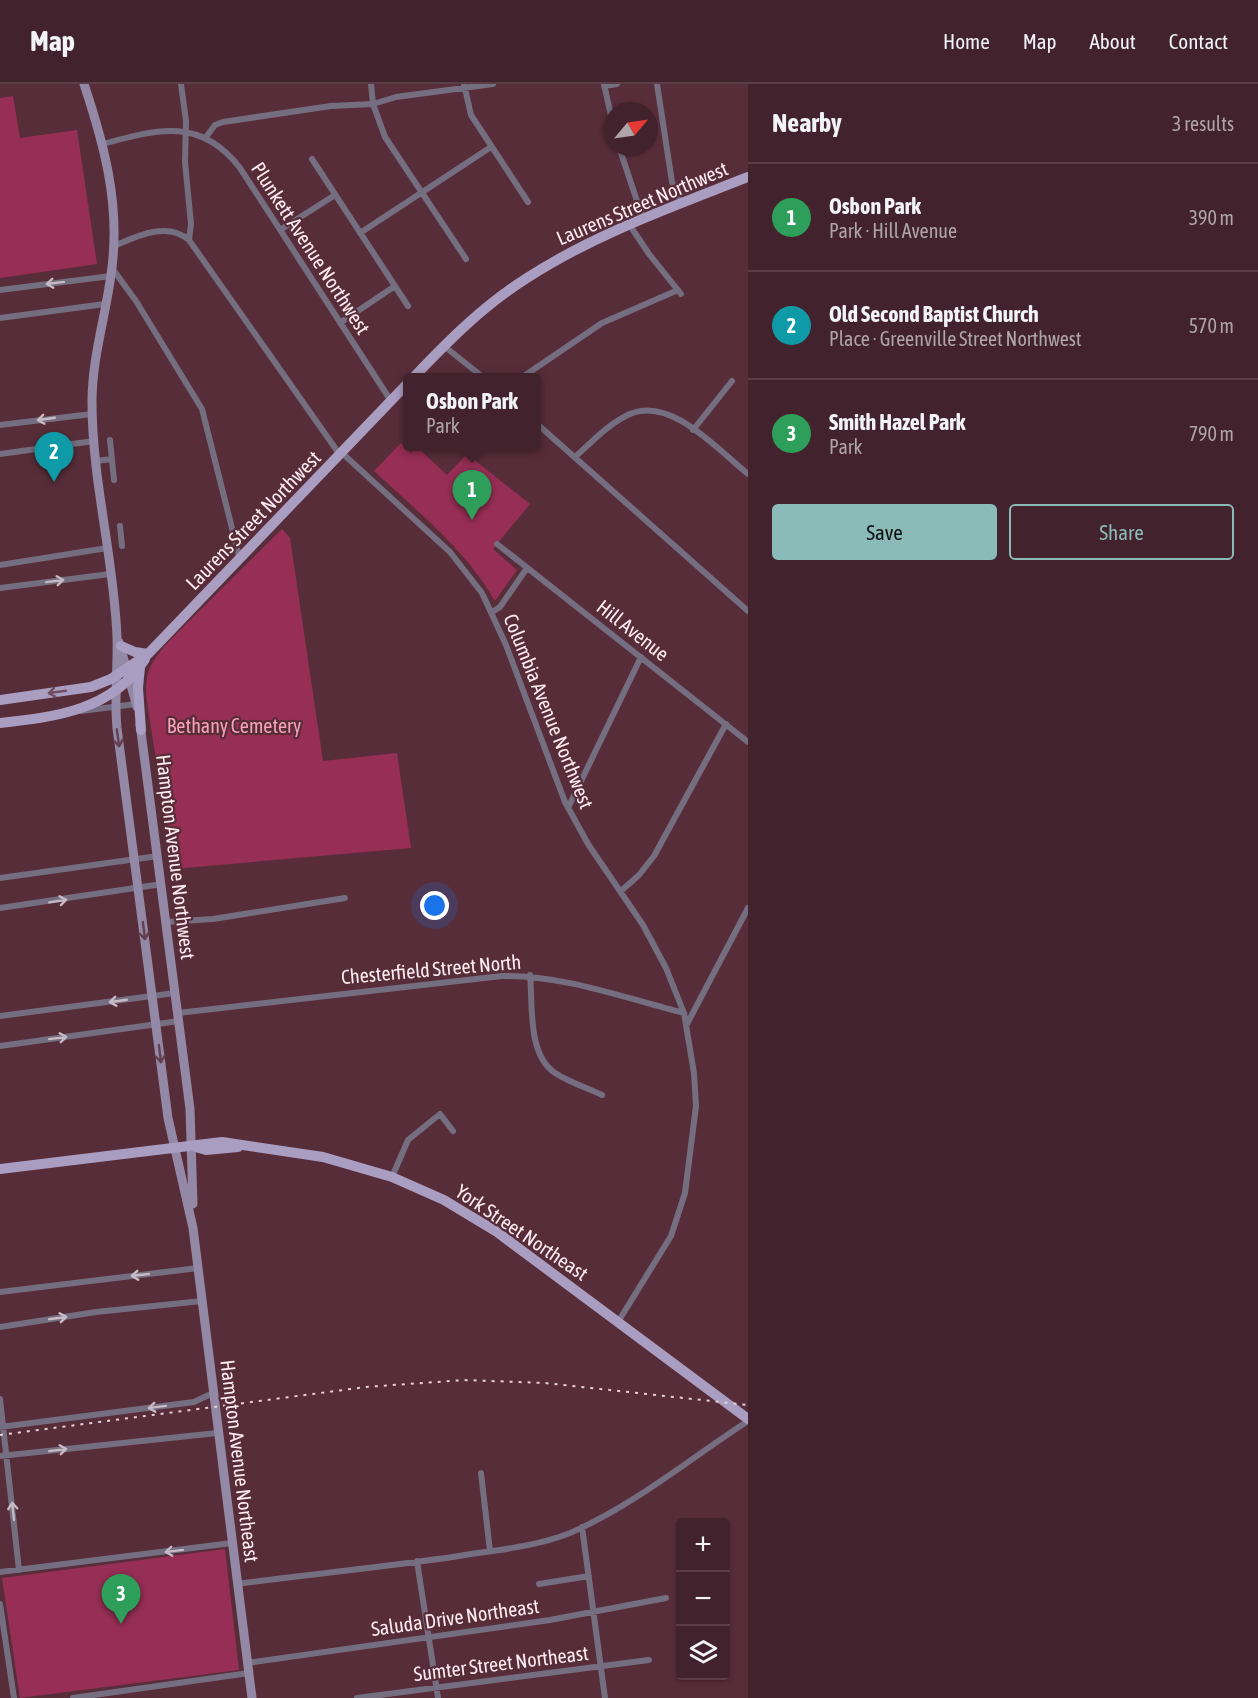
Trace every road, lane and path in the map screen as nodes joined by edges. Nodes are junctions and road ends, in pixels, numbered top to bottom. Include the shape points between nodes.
1 (84, 84) edge
2 (181, 84) edge
3 (371, 84) edge
4 (493, 84) edge
5 (618, 84) edge
6 (657, 84) edge
7 (604, 85) edge
8 (465, 86) edge
9 (608, 102) edge
10 (373, 104) junction
11 (187, 131) junction
12 (206, 137) junction
13 (103, 144) junction
14 (491, 147) junction
15 (622, 156) edge
16 (312, 159) dead end
17 (748, 177) edge
18 (422, 192) junction
19 (335, 195) junction
20 (528, 202) dead end
21 (681, 203) junction
22 (643, 219) junction
23 (630, 224) junction
24 (280, 230) junction
25 (360, 233) junction
26 (189, 240) junction
27 (114, 246) junction
28 (466, 259) dead end
29 (111, 272) junction
30 (395, 286) junction
31 (0, 290) edge
32 (105, 304) junction
33 (408, 306) dead end
34 (0, 318) edge
35 (340, 323) junction
36 (444, 346) junction
37 (418, 373) edge
38 (478, 373) edge
39 (528, 373) edge
40 (732, 381) dead end
41 (403, 389) edge
42 (391, 401) junction
43 (92, 414) junction
44 (0, 425) edge
45 (541, 427) edge
46 (693, 430) junction
47 (110, 440) dead end
48 (94, 441) junction
49 (0, 454) edge
50 (341, 454) junction
51 (575, 457) junction
52 (112, 459) junction
53 (96, 461) junction
54 (748, 474) edge
55 (114, 480) dead end
56 (120, 526) dead end
57 (121, 538) junction
58 (106, 544) junction
59 (497, 544) dead end
60 (122, 546) dead end
61 (240, 561) junction
62 (0, 565) edge
63 (527, 568) junction
64 (110, 574) junction
65 (0, 588) edge
66 (748, 611) edge
67 (492, 612) junction
68 (119, 642) junction
69 (148, 654) junction
70 (640, 657) junction
71 (140, 667) junction
72 (126, 669) junction
73 (115, 677) junction
74 (128, 681) junction
75 (95, 686) junction
76 (115, 693) junction
77 (0, 700) edge
78 (98, 702) junction
79 (136, 704) junction
80 (115, 708) junction
81 (71, 712) junction
82 (0, 723) edge
83 (726, 724) junction
84 (141, 730) junction
85 (748, 742) edge
86 (568, 808) junction
87 (158, 856) junction
88 (135, 860) junction
89 (0, 878) edge
90 (162, 884) junction
91 (138, 887) junction
92 (621, 891) junction
93 (345, 898) dead end
94 (0, 908) edge
95 (748, 908) edge
96 (166, 922) junction
97 (530, 975) junction
98 (176, 993) junction
99 (152, 996) junction
100 (684, 1013) junction
101 (0, 1016) edge
102 (179, 1017) junction
103 (156, 1025) junction
104 (687, 1025) junction
105 (0, 1046) edge
106 (602, 1095) dead end
107 (453, 1131) dead end
108 (192, 1146) junction
109 (174, 1147) junction
110 (0, 1169) edge
111 (392, 1177) junction
112 (193, 1228) junction
113 (198, 1268) junction
114 (0, 1292) edge
115 (202, 1300) junction
116 (618, 1322) junction
117 (0, 1327) edge
118 (213, 1393) junction
119 (0, 1399) edge
120 (748, 1420) edge
121 (2, 1427) edge
122 (217, 1433) junction
123 (4, 1456) edge
124 (481, 1473) dead end
125 (582, 1527) junction
126 (232, 1544) junction
127 (490, 1551) junction
128 (417, 1561) junction
129 (19, 1570) junction
130 (0, 1572) edge
131 (589, 1576) junction
132 (237, 1584) junction
133 (540, 1584) dead end
134 (666, 1598) dead end
135 (0, 1604) edge
136 (594, 1613) junction
137 (429, 1638) junction
138 (649, 1660) dead end
139 (247, 1663) junction
140 (601, 1666) junction
141 (249, 1673) junction
142 (436, 1688) junction
143 (14, 1698) edge
144 (73, 1698) edge
145 (247, 1698) edge
146 (252, 1698) edge
147 (357, 1698) edge
148 (438, 1698) edge
149 (605, 1698) edge

1 - 13 street, Hampton Avenue Northwest
2 - 11 street
3 - 10 street
4 - 8 street
5 - 7 street
6 - 21 street via 672,182
7 - 9 street
8 - 10 street
8 - 14 street via 471,115
10 - 12 street via 331,106 223,122
10 - 18 street via 385,137
11 - 12 street, Plunkett Avenue Northwest
11 - 13 street via 160,132
11 - 26 street
12 - 24 street, Plunkett Avenue Northwest via 233,160
13 - 27 street, Hampton Avenue Northwest via 112,191
14 - 18 street
14 - 20 street
15 - 22 street
16 - 19 street
17 - 21 main road, Laurens Street Northwest
18 - 25 street
18 - 28 street
19 - 24 street
19 - 25 street
21 - 22 main road, Laurens Street Northwest
22 - 23 main road, Laurens Street Northwest
23 - 36 main road, Laurens Street Northwest via 583,245 525,279
23 - 39 street via 637,239 679,292 602,322
24 - 35 street, Plunkett Avenue Northwest
25 - 30 street
26 - 27 street via 180,233 164,230
26 - 50 street, Columbia Avenue Northwest
27 - 29 street, Hampton Avenue Northwest
29 -> 31 street
29 - 32 street, Hampton Avenue Northwest
29 - 61 street via 136,301 202,409
30 - 33 street
30 - 35 street
32 - 34 street
32 - 43 street, Hampton Avenue Northwest via 94,367
35 - 42 street, Plunkett Avenue Northwest
36 - 37 main road, Laurens Street Northwest
36 - 38 street
40 - 46 street
41 - 42 main road, Laurens Street Northwest
42 - 50 main road, Laurens Street Northwest
43 -> 44 street
43 - 48 street, Hampton Avenue Northwest
45 - 51 street
46 - 51 street via 668,413 643,410 614,423
46 - 54 street
47 - 52 street
48 - 49 street
48 - 53 street, Hampton Avenue Northwest
50 - 61 main road, Laurens Street Northwest
50 - 67 street, Columbia Avenue Northwest via 450,552
51 - 66 street
52 - 53 street
52 - 55 street
53 - 58 street, Hampton Avenue Northwest
56 - 57 street
57 - 58 street
57 - 60 street
58 - 62 street
58 - 64 street, Hampton Avenue Northwest
59 - 63 street, Hill Avenue
61 - 69 main road, Laurens Street Northwest
63 - 67 street via 500,607
63 - 70 street, Hill Avenue
65 -> 64 street
64 - 68 street, Hampton Avenue Northwest
67 - 86 street, Columbia Avenue Northwest
68 - 69 main road via 135,652
68 - 72 street, Hampton Avenue Northwest
68 - 73 street, Hampton Avenue Northwest
69 - 71 main road, Laurens Street Northwest
69 - 72 main road, Laurens Street Northwest
70 - 83 street, Hill Avenue
70 - 86 street
71 - 74 main road, Laurens Street Northwest
71 - 84 main road
72 - 73 main road, Laurens Street Northwest
72 - 74 street, Hampton Avenue Northwest
73 - 75 main road, Laurens Street Northwest
73 - 76 street, Hampton Avenue Northwest
74 - 76 main road, Laurens Street Northwest
74 - 79 street, Hampton Avenue Northwest
75 -> 77 main road, Laurens Street Northwest
75 - 78 main road via 100,695
76 - 78 main road, Laurens Street Northwest
76 - 80 street, Hampton Avenue Northwest
78 - 81 main road, Laurens Street Northwest
79 - 80 street, Laurens Street Northwest
79 - 84 street, Hampton Avenue Northwest
80 - 81 street, Laurens Street Northwest
80 -> 88 street, Hampton Avenue Northwest
81 - 82 main road, Laurens Street Northwest
83 - 85 street, Hill Avenue
83 - 92 street via 654,856
84 - 87 street, Hampton Avenue Northwest
86 - 92 street, Columbia Avenue Northwest
87 - 88 street
87 - 90 street, Hampton Avenue Northwest
88 - 89 street
88 - 91 street, Hampton Avenue Northwest
90 - 91 street
90 - 96 street, Hampton Avenue Northwest
94 -> 91 street
91 -> 99 street, Hampton Avenue Northwest
92 - 100 street, Columbia Avenue Northwest via 656,946
93 - 96 street via 213,919
95 - 104 street
96 - 98 street, Hampton Avenue Northwest
97 - 100 street, Chesterfield Street North
97 - 102 street, Chesterfield Street North
97 - 106 street via 537,1047 542,1059 556,1073
98 - 99 street
98 - 102 street, Hampton Avenue Northwest
99 -> 101 street
99 - 103 street, Hampton Avenue Northeast
100 - 104 street, Columbia Avenue Northwest
102 - 103 street, Chesterfield Street North
102 - 108 street, Hampton Avenue Northeast
105 -> 103 street, Chesterfield Street North
103 -> 109 street, Hampton Avenue Northeast
104 - 116 street, Columbia Avenue Northwest via 696,1106 684,1199 671,1236
107 - 111 street via 440,1114 408,1140
108 - 109 main road, York Street Northeast
108 - 111 main road, York Street Northeast via 206,1150 243,1146 349,1163
108 - 112 street, Hampton Avenue Northeast
109 - 110 main road, York Street Northeast
109 - 112 street, Hampton Avenue Northeast
111 - 116 main road, York Street Northeast via 479,1220
112 - 113 street, Hampton Avenue Northeast
113 -> 114 street
113 - 115 street, Hampton Avenue Northeast
117 -> 115 street
115 - 118 street, Hampton Avenue Northeast
116 - 120 main road, York Street Northeast
118 -> 121 street via 194,1402
118 - 122 street, Hampton Avenue Northeast
119 - 121 street
120 - 125 street
121 - 123 street
123 -> 122 street
122 - 126 street, Hampton Avenue Northeast
129 -> 123 street
124 - 127 street
125 - 127 street via 540,1543
125 - 131 street
126 -> 129 street
126 - 132 street, Hampton Avenue Northeast
127 - 128 street
128 - 132 street
128 - 137 street
129 - 130 street
131 - 133 street
131 - 136 street
132 - 139 street, Hampton Avenue Northeast
134 - 136 street, Saluda Drive Northeast
135 - 143 street
136 - 137 street, Saluda Drive Northeast
136 - 140 street
137 - 139 street, Saluda Drive Northeast
137 - 142 street
138 - 140 street, Sumter Street Northeast
139 - 141 street, Hampton Avenue Northeast
140 - 142 street, Sumter Street Northeast
140 - 149 street
141 - 144 street
141 - 146 street, Hampton Avenue Northeast
142 - 147 street, Sumter Street Northeast
142 - 148 street
145 - 146 street

